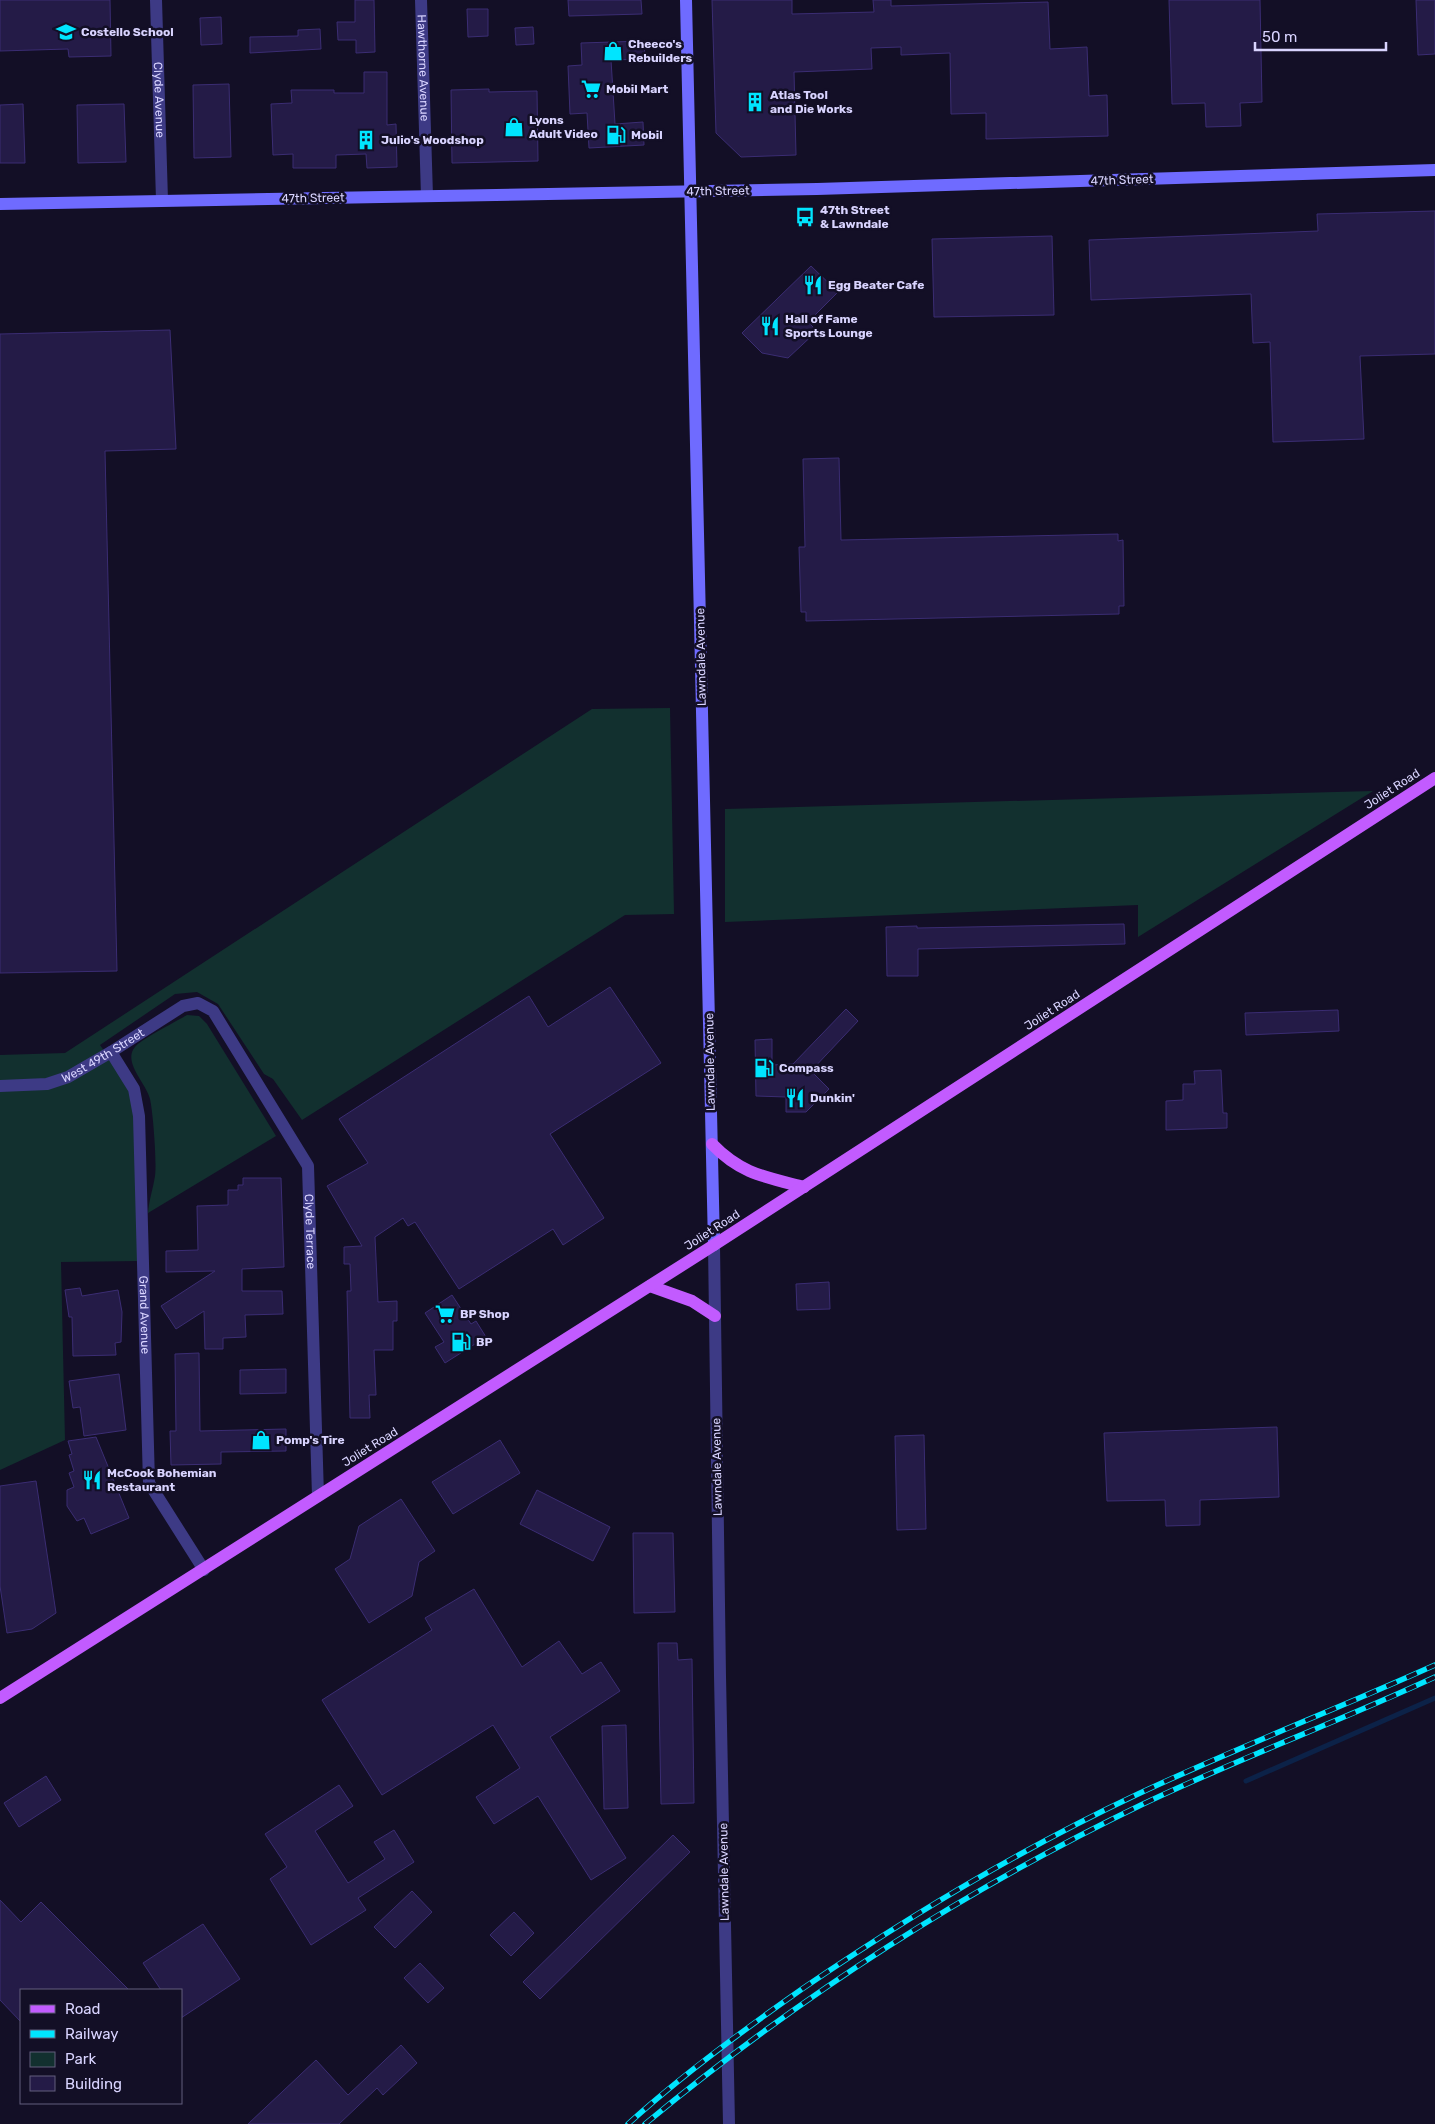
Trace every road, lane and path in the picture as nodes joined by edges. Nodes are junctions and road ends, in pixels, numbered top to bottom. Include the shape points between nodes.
1 (156, 0) edge
2 (421, 0) edge
3 (686, 0) edge
4 (1435, 170) edge
5 (691, 191) junction
6 (427, 196) junction
7 (162, 200) junction
8 (0, 204) edge
9 (1435, 778) edge
10 (198, 1003) joint
11 (111, 1052) junction
12 (0, 1086) edge
13 (712, 1144) junction
14 (804, 1187) junction
15 (714, 1245) junction
16 (650, 1286) junction
17 (715, 1316) junction
18 (318, 1496) junction
19 (204, 1570) junction
20 (0, 1698) edge
21 (729, 2124) edge

1 - 7 street, Clyde Avenue
2 - 6 street, Hawthorne Avenue
3 - 5 main road, Lawndale Avenue
4 - 5 main road, 47th Street
5 - 6 main road, 47th Street
5 - 13 main road, Lawndale Avenue
6 - 7 main road, 47th Street
7 - 8 main road, 47th Street
9 - 14 main road, Joliet Road
10 - 11 street, West 49th Street via 183,1006
10 - 18 street, Clyde Terrace via 213,1011 308,1166
11 - 12 street, West 49th Street via 57,1082
11 - 19 street, Grand Avenue via 134,1088 139,1116 150,1483
13 - 14 main road via 720,1153 754,1174
13 - 15 main road, Lawndale Avenue
14 - 15 main road, Joliet Road
15 - 16 main road, Joliet Road
15 - 17 street, Lawndale Avenue
16 - 17 main road via 692,1301
16 - 18 main road, Joliet Road
17 - 21 street, Lawndale Avenue
18 - 19 main road, Joliet Road
19 - 20 main road, Joliet Road

